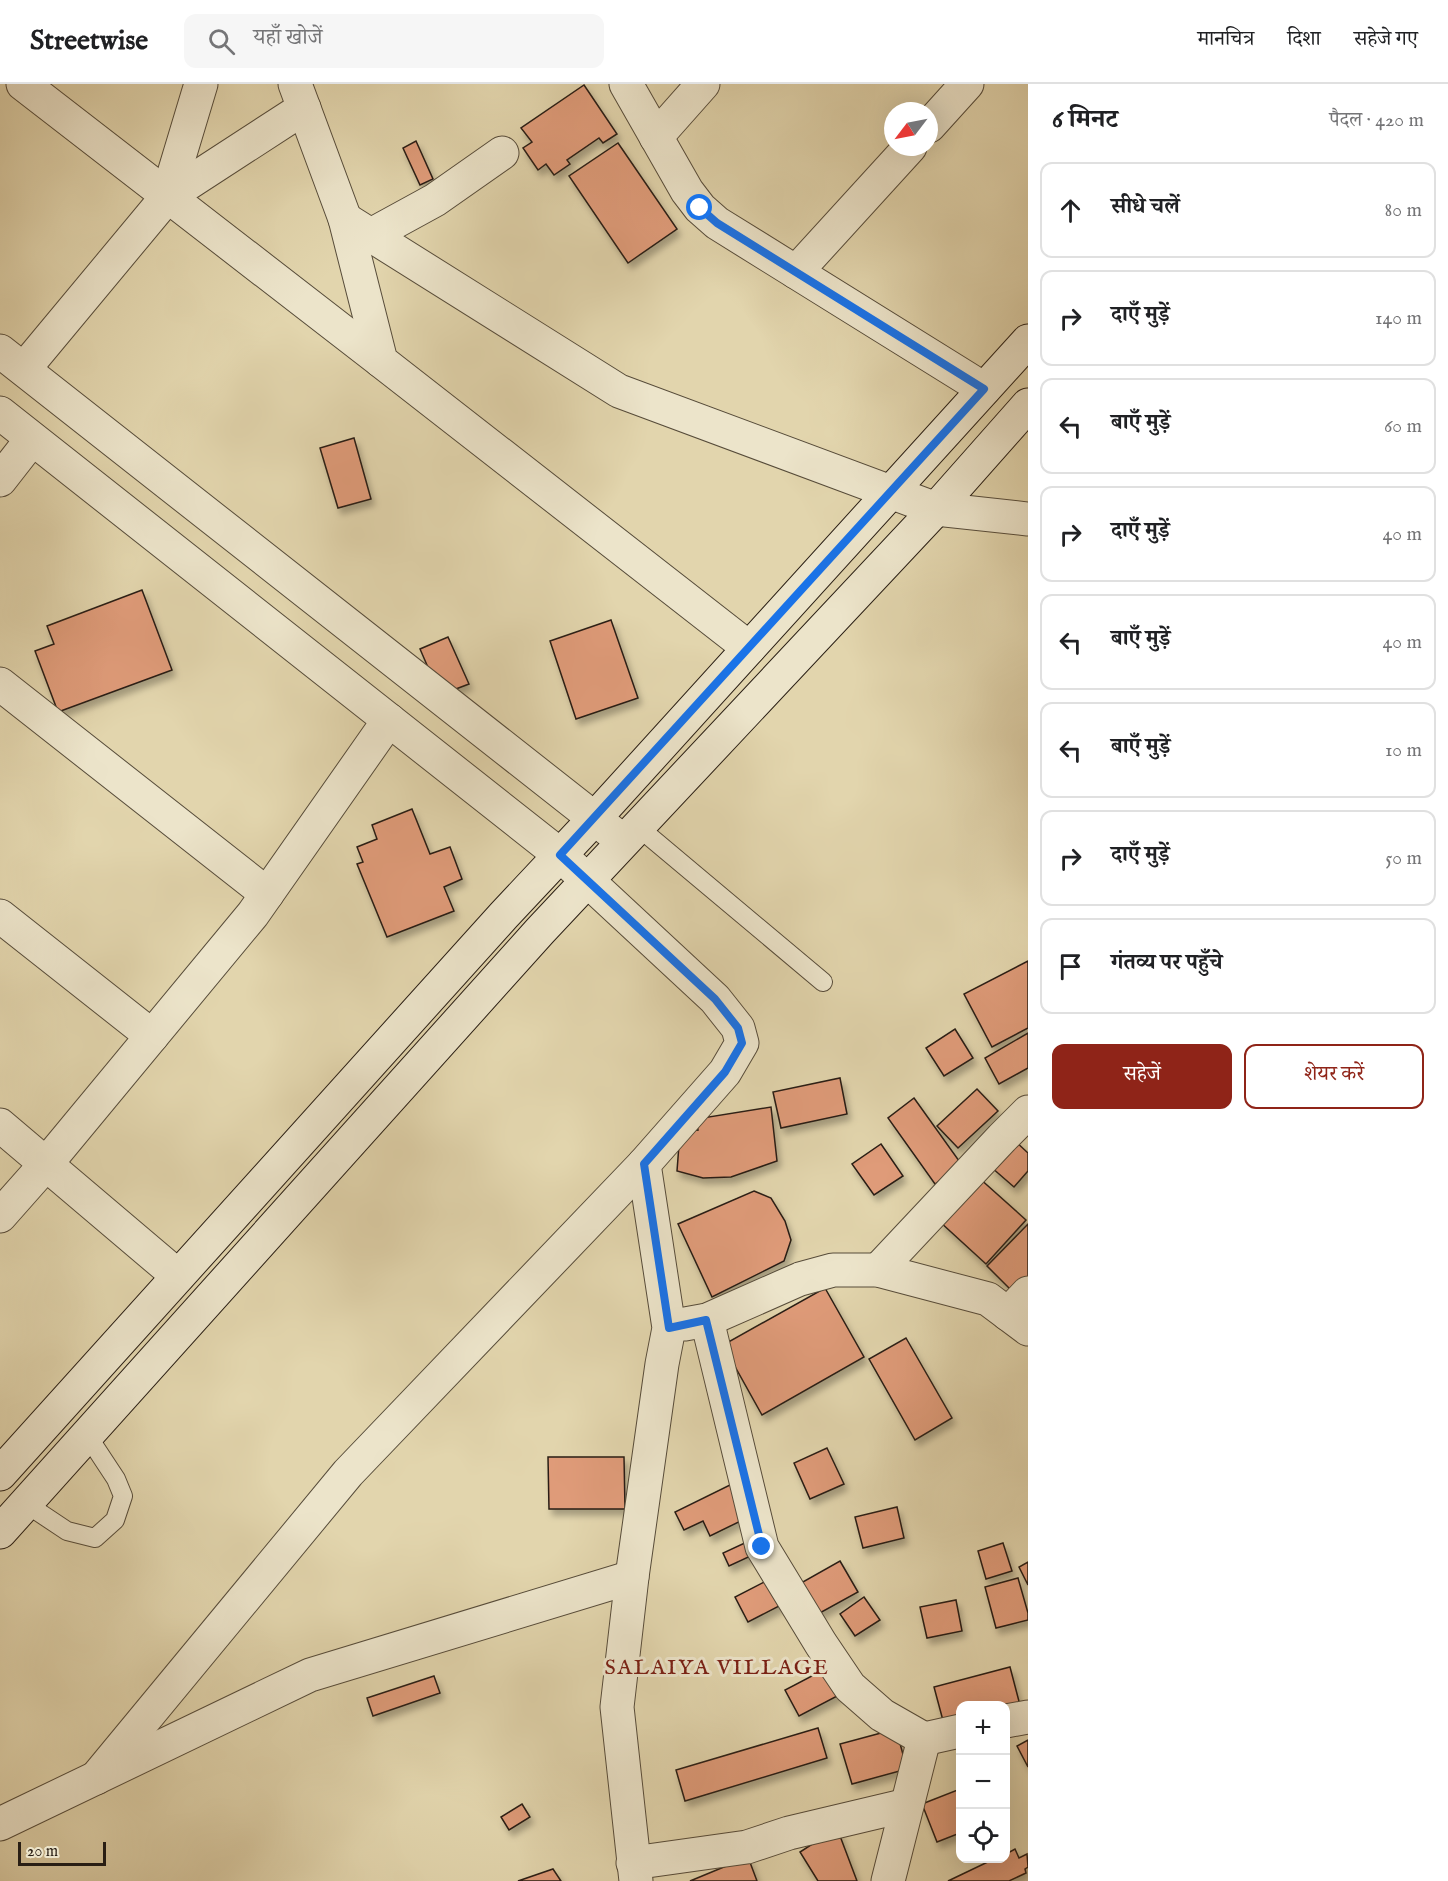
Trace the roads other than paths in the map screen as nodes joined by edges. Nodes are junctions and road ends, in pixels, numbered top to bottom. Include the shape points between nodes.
1 (23, 84) edge
2 (201, 84) edge
3 (626, 84) edge
4 (703, 84) edge
5 (967, 84) edge
6 (300, 96) edge
7 (938, 116) edge
8 (656, 137) junction
9 (502, 153) dead end
10 (902, 156) edge
11 (167, 197) junction
12 (358, 227) junction
13 (796, 272) junction
14 (1028, 341) edge
15 (12, 360) edge
16 (381, 361) junction
17 (984, 389) junction
18 (1028, 405) edge
19 (0, 413) edge
20 (32, 439) junction
21 (0, 480) edge
22 (891, 492) junction
23 (936, 509) junction
24 (1028, 519) edge
25 (749, 648) junction
26 (0, 684) edge
27 (388, 720) junction
28 (595, 818) junction
29 (630, 834) junction
30 (560, 855) junction
31 (586, 880) junction
32 (267, 894) junction
33 (0, 916) edge
34 (823, 982) dead end
35 (152, 1036) junction
36 (1028, 1113) edge
37 (0, 1125) edge
38 (46, 1164) junction
39 (644, 1164) junction
40 (0, 1216) edge
41 (878, 1270) junction
42 (178, 1276) junction
43 (1021, 1312) edge
44 (706, 1320) junction
45 (669, 1328) junction
46 (87, 1435) junction
47 (0, 1474) edge
48 (25, 1503) junction
49 (0, 1532) edge
50 (632, 1577) junction
51 (1028, 1717) edge
52 (1010, 1720) edge
53 (956, 1732) edge
54 (924, 1739) junction
55 (96, 1778) junction
56 (907, 1805) junction
57 (0, 1824) edge
58 (635, 1872) edge
59 (888, 1881) edge

1 - 11 street
2 - 11 street
3 - 8 street
4 - 8 street
5 - 7 street
6 - 11 street
6 - 12 street
8 - 13 street via 700,208 717,223
9 - 12 street via 435,200
10 - 13 street
11 - 15 street
11 - 16 street
12 - 16 street
12 - 22 street via 619,391
13 - 17 street
14 - 17 street
15 - 28 street
16 - 25 street
17 - 22 street
18 - 23 street
19 - 20 street
20 - 21 street
20 - 27 street
22 - 23 street
22 - 25 street
23 - 24 street
23 - 29 street
25 - 28 street
26 - 32 street
27 - 30 street
27 - 32 street
28 - 29 street
28 - 30 street
29 - 31 street
29 - 34 lane
30 - 31 street
30 - 42 street
31 - 39 street via 715,999 738,1028 742,1043 725,1072
31 - 46 street
32 - 35 street
33 - 35 street
35 - 38 street
36 - 41 street
37 - 38 street
38 - 40 street
38 - 42 street
39 - 45 street
39 - 55 street via 348,1473
41 - 43 street via 988,1299
41 - 44 street via 833,1270 800,1279
42 - 47 street
44 - 45 street
44 - 54 street via 762,1547 850,1688 882,1715
45 - 50 street
46 - 48 street
46 - 48 lane via 123,1496 115,1520 95,1538 67,1531
48 - 49 street
50 - 55 street via 310,1675
50 - 58 street via 617,1707
51 - 52 street
53 - 54 street
54 - 56 street
55 - 57 street
56 - 58 street
56 - 59 street

